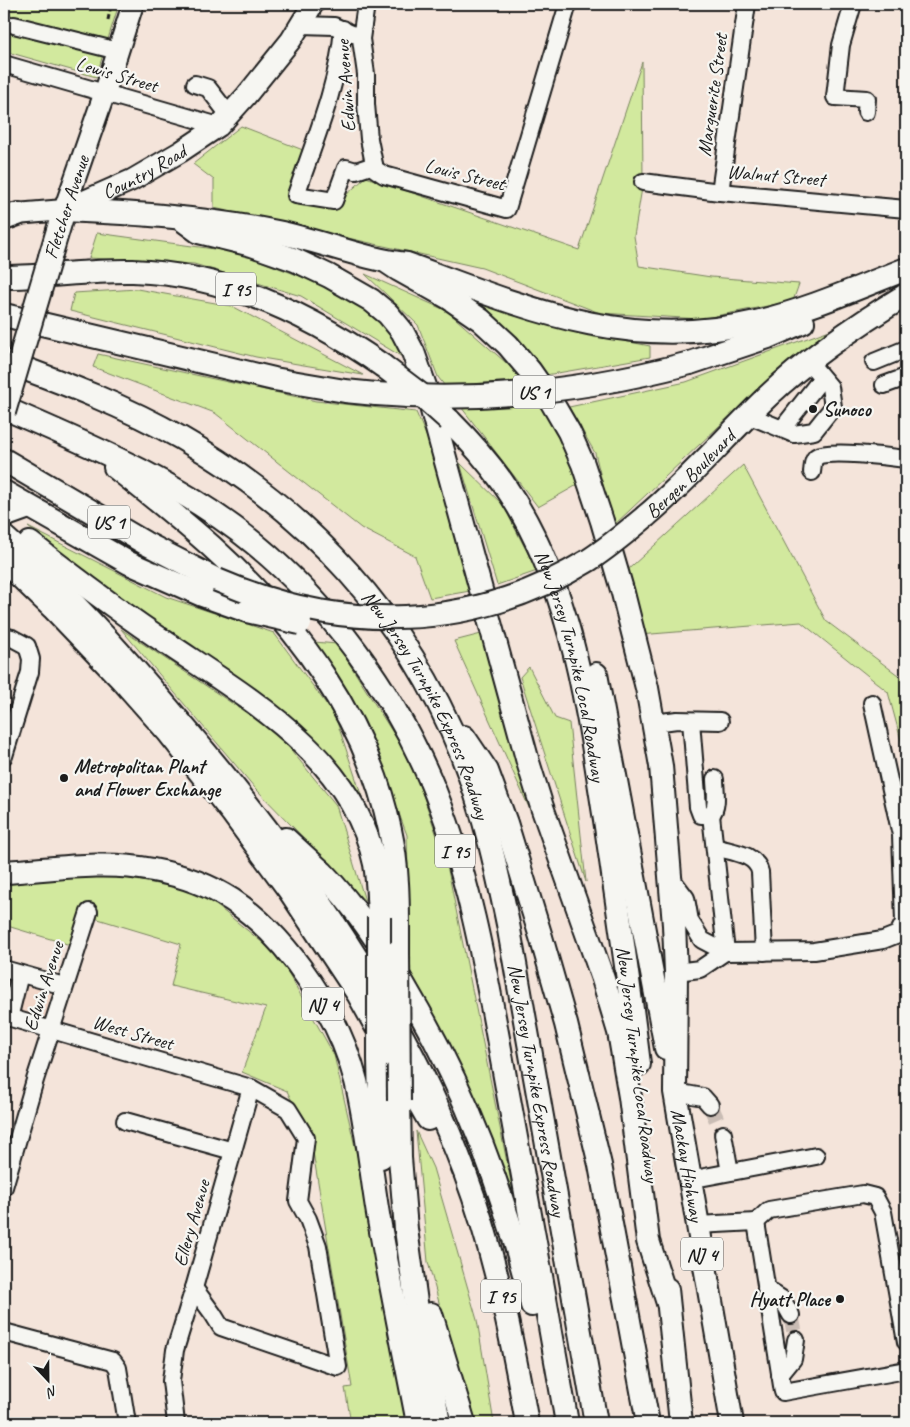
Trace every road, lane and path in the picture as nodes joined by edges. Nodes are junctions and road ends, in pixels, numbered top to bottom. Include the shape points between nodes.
1 (7, 4) edge
2 (133, 4) edge
3 (313, 4) edge
4 (366, 4) edge
5 (568, 4) edge
6 (746, 4) edge
7 (852, 4) edge
8 (4, 6) edge
9 (14, 24) dead end
10 (300, 25) junction
11 (344, 29) junction
12 (361, 39) junction
13 (118, 51) junction
14 (4, 64) edge
15 (195, 84) dead end
16 (105, 92) junction
17 (866, 112) dead end
18 (224, 120) junction
19 (374, 165) junction
20 (643, 182) dead end
21 (720, 192) junction
22 (906, 209) edge
23 (64, 210) junction
24 (9, 216) edge
25 (180, 218) junction
26 (387, 262) junction
27 (906, 269) edge
28 (4, 277) edge
29 (906, 294) edge
30 (4, 315) edge
31 (906, 349) edge
32 (4, 361) edge
33 (874, 362) dead end
34 (815, 370) junction
35 (906, 377) edge
36 (884, 385) dead end
37 (4, 408) edge
38 (4, 412) edge
39 (748, 415) junction
40 (782, 429) junction
41 (83, 442) junction
42 (906, 458) edge
43 (4, 460) edge
44 (812, 472) dead end
45 (4, 492) edge
46 (29, 507) junction
47 (4, 516) edge
48 (4, 526) edge
49 (4, 537) edge
50 (536, 543) junction
51 (4, 561) edge
52 (452, 612) junction
53 (4, 636) edge
54 (430, 687) junction
55 (872, 703) dead end
56 (720, 720) dead end
57 (692, 721) junction
58 (654, 724) junction
59 (4, 756) edge
60 (715, 779) dead end
61 (244, 800) junction
62 (711, 815) junction
63 (715, 847) junction
64 (4, 872) edge
65 (671, 878) junction
66 (89, 912) dead end
67 (725, 952) junction
68 (764, 952) junction
69 (4, 970) edge
70 (676, 972) junction
71 (20, 974) junction
72 (64, 986) junction
73 (7, 1017) edge
74 (51, 1030) junction
75 (251, 1088) junction
76 (675, 1089) junction
77 (710, 1105) tunnel mouth
78 (125, 1121) dead end
79 (724, 1134) tunnel mouth
80 (233, 1151) junction
81 (816, 1156) dead end
82 (464, 1172) junction
83 (730, 1172) junction
84 (689, 1180) junction
85 (4, 1188) edge
86 (756, 1222) junction
87 (697, 1225) junction
88 (412, 1264) junction
89 (388, 1270) junction
90 (194, 1288) junction
91 (766, 1289) junction
92 (668, 1303) junction
93 (791, 1315) tunnel mouth
94 (4, 1332) edge
95 (796, 1340) tunnel mouth
96 (906, 1342) edge
97 (585, 1357) junction
98 (906, 1370) edge
99 (780, 1375) junction
100 (566, 1418) edge
101 (127, 1423) edge
102 (176, 1423) edge
103 (418, 1423) edge
104 (439, 1423) edge
105 (464, 1423) edge
106 (527, 1423) edge
107 (596, 1423) edge
108 (609, 1423) edge
109 (648, 1423) edge
110 (681, 1423) edge
111 (732, 1423) edge

1 - 8 path
2 - 13 main road, Fletcher Avenue
3 - 10 main road, Country Road
4 - 12 street, Edwin Avenue
5 - 19 street, Louis Street via 507,209 384,175
6 - 21 street, Marguerite Street
7 - 17 street via 841,45 835,97 867,99
9 - 13 street
10 - 11 street
10 - 18 main road, Country Road
11 - 12 street
11 - 19 street via 323,114 296,195 334,201 346,168 356,171
12 - 19 street, Edwin Avenue
13 - 16 main road, Fletcher Avenue
14 - 16 street, Lewis Street
15 - 18 street via 208,88
16 - 18 street, Lewis Street
16 - 23 main road, Fletcher Avenue
18 - 23 main road, Country Road via 180,152 132,180
20 - 21 street, Walnut Street
21 - 22 street, Walnut Street
23 - 24 main road, Country Road
23 - 25 highway
23 - 38 highway, Fletcher Avenue, bridge
25 - 26 highway via 280,233
25 - 92 highway via 199,232 274,252 360,292 395,322 413,352 427,392 528,762 619,1032 648,1241
26 - 27 highway via 407,264 556,317 605,327 666,332 720,329 772,318
26 - 58 highway via 457,303 495,332 530,371 560,416 579,456 602,521
27 - 30 highway, US 1, bridge via 796,325 690,363 577,387 490,396 405,396 345,391 274,379
28 - 50 highway, New Jersey Turnpike Local Roadway / I 95, bridge via 134,271 162,273 205,280 285,308 383,366 449,420 504,484
29 - 34 highway, Bergen Boulevard / US 1 via 856,327
31 - 33 street
32 - 54 highway, New Jersey Turnpike Express Roadway / I 95 via 82,391 157,426 210,456 269,496 322,544 371,597 399,634
34 - 39 highway, Bergen Boulevard / US 1 via 770,394
34 - 40 street
34 - 40 street via 830,387 833,407 814,431 794,434
35 - 36 street
37 - 41 highway, New Jersey Turnpike Express Roadway / I 95
39 - 40 street
39 - 52 highway, Bergen Boulevard / US 1, bridge via 683,483 602,551 564,574 511,597
41 - 88 highway, bridge via 192,529 262,597 338,697 364,747 390,831 397,886 402,1188
41 - 100 highway, New Jersey Turnpike Express Roadway / I 95 via 171,486 225,521 270,557 308,594 360,655 415,747 451,840 481,954
42 - 44 street via 829,453 817,456
43 - 52 highway, US 1, bridge via 217,580 276,602 364,618
45 - 46 highway
46 - 47 highway
46 - 52 highway, bridge via 151,574 212,599 272,618 364,631 410,626
48 - 89 highway, bridge via 276,718 306,746 341,788 362,826 378,888 381,1154
49 - 61 highway, I 95 via 109,641
50 - 76 highway via 574,602 591,652
50 - 92 highway, New Jersey Turnpike Local Roadway / I 95 via 571,636 593,741 636,1036
51 - 82 highway via 122,680 238,821 344,972 426,1116
53 - 59 street via 27,646 31,659 30,672
54 - 97 highway, New Jersey Turnpike Express Roadway / I 95 via 461,753 493,855
54 - 109 highway via 487,771 536,918 576,1062 600,1166
55 - 68 street via 901,835 904,922 898,934 883,940 814,951
56 - 57 street
57 - 58 street
57 - 62 street via 698,807 701,815
58 - 65 highway
60 - 62 street via 715,807
61 - 82 highway, I 95 via 314,894 382,1000 422,1074
61 - 100 highway via 322,873 372,932 433,1035 490,1163
62 - 63 street
63 - 67 street
63 - 68 street via 746,856 757,864
64 - 89 highway, NJ 4 via 96,865 164,872 231,900 272,935 319,996 351,1066 359,1095
65 - 67 street via 686,898 690,921 702,940
65 - 70 highway
66 - 72 street, Edwin Avenue
67 - 68 street
67 - 70 street via 700,969
69 - 71 street
70 - 76 highway
71 - 72 street
71 - 73 street
72 - 74 street, Edwin Avenue
73 - 74 street, West Street
74 - 75 street, West Street
74 - 85 street, Edwin Avenue
75 - 80 street, Ellery Avenue
75 - 90 street, West Street via 288,1109 306,1138 298,1201 318,1246 338,1367 221,1327
76 - 77 street via 703,1097
76 - 84 highway, Mackay Highway / NJ 4
78 - 80 street
79 - 83 street
80 - 90 street, Ellery Avenue
81 - 83 street
82 - 106 highway, I 95 via 498,1284
83 - 84 street
84 - 87 highway, Mackay Highway / NJ 4
86 - 87 street
86 - 91 street
86 - 96 street via 769,1210 863,1194 875,1197 883,1212
87 - 111 highway, Mackay Highway / NJ 4
88 - 104 highway via 418,1317
88 - 105 highway
89 - 103 highway, NJ 4
90 - 102 street, Ellery Avenue via 175,1350 172,1381
91 - 93 street via 782,1299
91 - 99 street
92 - 110 highway, New Jersey Turnpike Local Roadway / I 95
94 - 101 street via 113,1361 118,1368
95 - 99 street via 793,1359
97 - 107 highway, New Jersey Turnpike Express Roadway / I 95
97 - 108 highway
98 - 99 street via 783,1392

